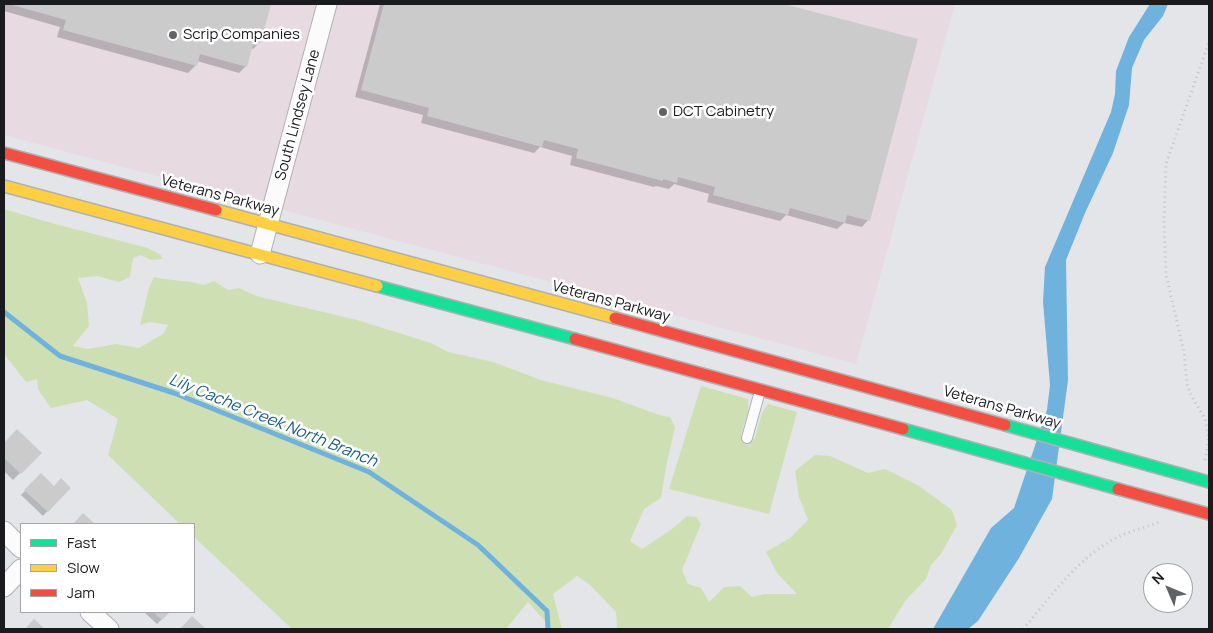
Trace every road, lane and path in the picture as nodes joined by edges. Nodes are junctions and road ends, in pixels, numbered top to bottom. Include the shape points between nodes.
1 (327, 4) edge
2 (1209, 42) edge
3 (4, 153) edge
4 (4, 186) edge
5 (268, 225) junction
6 (260, 254) junction
7 (761, 390) junction
8 (747, 438) dead end
9 (1204, 480) edge
10 (1168, 502) junction
11 (1209, 514) edge
12 (4, 531) edge
13 (20, 547) edge
14 (20, 570) edge
15 (4, 587) edge
16 (91, 613) edge
17 (109, 629) edge
18 (1023, 629) edge

1 - 5 street, South Lindsey Lane
2 - 9 path via 1165,174 1166,275 1184,352 1187,384 1205,420 1209,438
3 - 5 main road, Veterans Parkway
4 - 6 main road
5 - 6 street, South Lindsey Lane
5 - 9 main road, Veterans Parkway
6 - 7 main road
7 - 8 lane
7 - 10 main road
10 - 11 main road
10 - 18 path via 1163,518 1158,522 1116,538 1095,551 1071,573
12 - 13 street
14 - 15 street
16 - 17 street

